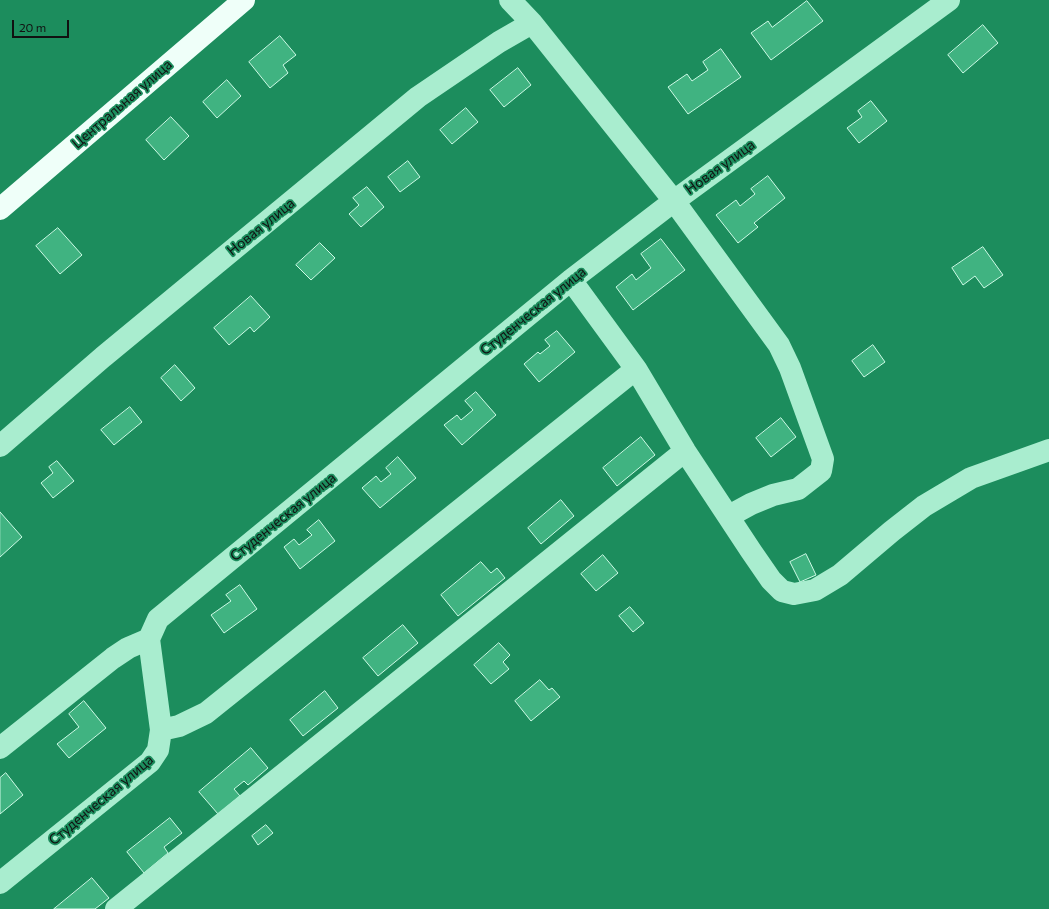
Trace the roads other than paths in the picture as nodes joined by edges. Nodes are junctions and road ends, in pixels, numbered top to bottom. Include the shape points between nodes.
1 (244, 0) edge
2 (510, 0) edge
3 (950, 0) edge
4 (532, 23) junction
5 (674, 201) junction
6 (0, 209) edge
7 (571, 280) junction
8 (636, 369) junction
9 (0, 446) edge
10 (1049, 450) edge
11 (685, 451) junction
12 (729, 516) junction
13 (149, 639) junction
14 (161, 730) junction
15 (0, 748) edge
16 (0, 884) edge
17 (116, 909) edge

1 - 6 main road, Центральная улица
2 - 4 street, Новая улица
3 - 5 street, Новая улица
4 - 5 street, Новая улица
4 - 9 street, Новая улица via 499,42 418,97 103,357
5 - 7 street, Студенческая улица
5 - 12 street via 779,345 823,459 821,471 798,489 772,495
7 - 8 street
7 - 13 street, Студенческая улица via 158,619
8 - 11 street
8 - 14 street via 206,713 179,726
10 - 12 street via 971,478 924,506 840,575 815,590 794,594 782,591
11 - 12 street
11 - 17 street
13 - 14 street, Студенческая улица
13 - 15 street via 113,658
14 - 16 street, Студенческая улица via 158,750 150,762

